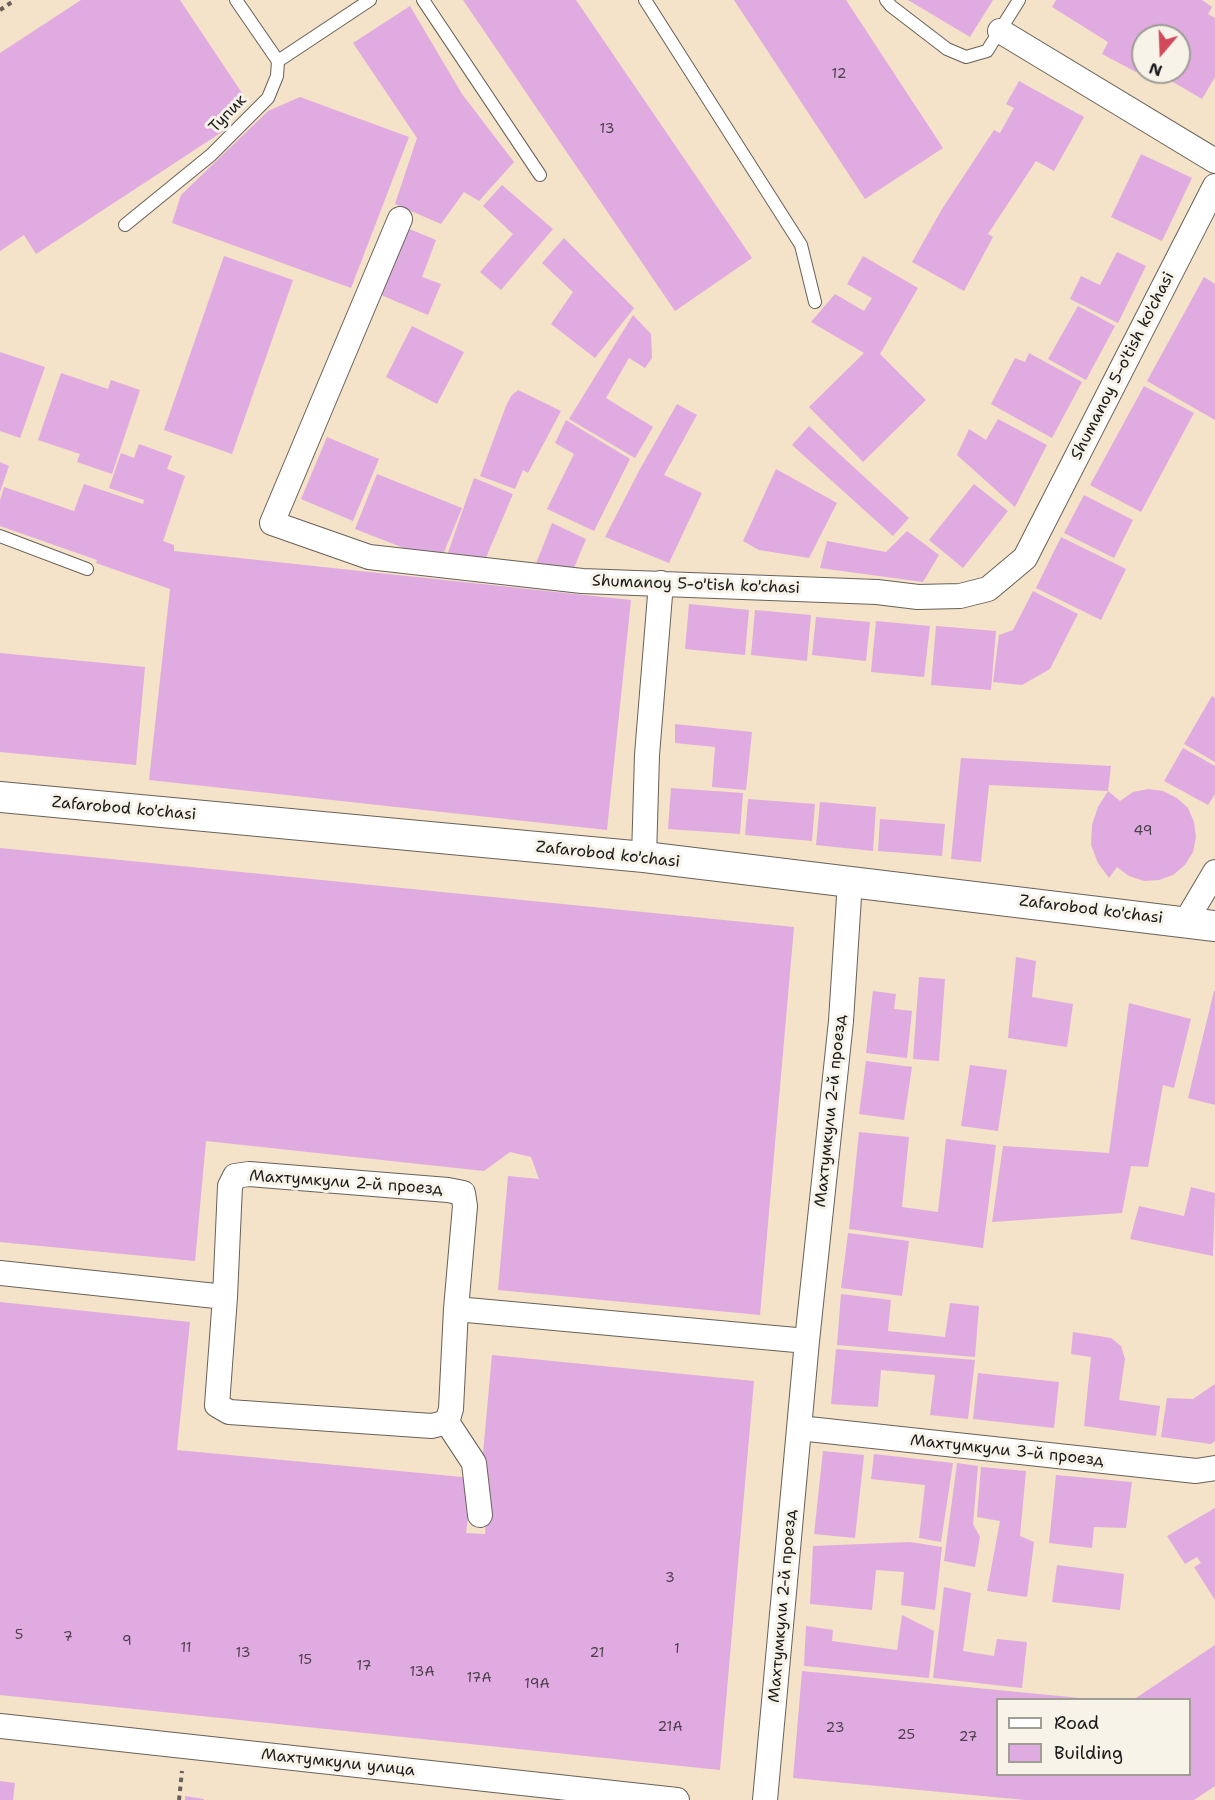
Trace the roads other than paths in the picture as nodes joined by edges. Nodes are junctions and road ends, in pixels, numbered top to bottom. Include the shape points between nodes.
1 (236, 0) edge
2 (370, 0) edge
3 (423, 0) edge
4 (645, 0) edge
5 (886, 0) edge
6 (1019, 0) edge
7 (1000, 31) junction
8 (278, 61) junction
9 (1215, 161) edge
10 (540, 175) dead end
11 (1215, 186) edge
12 (400, 219) dead end
13 (125, 225) dead end
14 (815, 303) dead end
15 (0, 536) edge
16 (87, 569) dead end
17 (661, 583) junction
18 (0, 797) edge
19 (644, 857) junction
20 (1215, 872) edge
21 (850, 881) junction
22 (1186, 921) junction
23 (1215, 926) edge
24 (0, 1273) edge
25 (225, 1297) junction
26 (456, 1309) junction
27 (807, 1341) junction
28 (447, 1422) junction
29 (799, 1428) junction
30 (1215, 1468) edge
31 (480, 1515) dead end
32 (0, 1726) edge
33 (677, 1800) edge
34 (765, 1800) edge

1 - 8 lane
2 - 8 lane
3 - 10 lane
4 - 14 lane via 801,245
5 - 7 lane via 946,49 966,57 987,51
6 - 7 lane
7 - 9 street
8 - 13 lane, Тупик via 268,98 212,155
11 - 17 street, Shumanoy 5-o'tish ko'chasi via 1025,558 988,589 960,596 918,597
12 - 17 street, Shumanoy 5-o'tish ko'chasi via 272,523 369,557 582,581
15 - 16 lane
17 - 19 street via 647,756
18 - 19 street, Zafarobod ko'chasi
19 - 21 street, Zafarobod ko'chasi
20 - 22 street
21 - 22 street, Zafarobod ko'chasi
21 - 27 street, Махтумкули 2-й проезд via 841,1021
22 - 23 street, Zafarobod ko'chasi
24 - 25 street
25 - 26 street, Махтумкули 2-й проезд via 230,1186 235,1176 249,1174 463,1193
25 - 28 street, Махтумкули 2-й проезд via 217,1405 229,1412 432,1425
26 - 27 street
26 - 28 street, Махтумкули 2-й проезд
27 - 29 street, Махтумкули 2-й проезд
28 - 31 street via 474,1463
29 - 30 street, Махтумкули 3-й проезд via 1196,1471
29 - 34 street, Махтумкули 2-й проезд
32 - 33 street, Махтумкули улица

